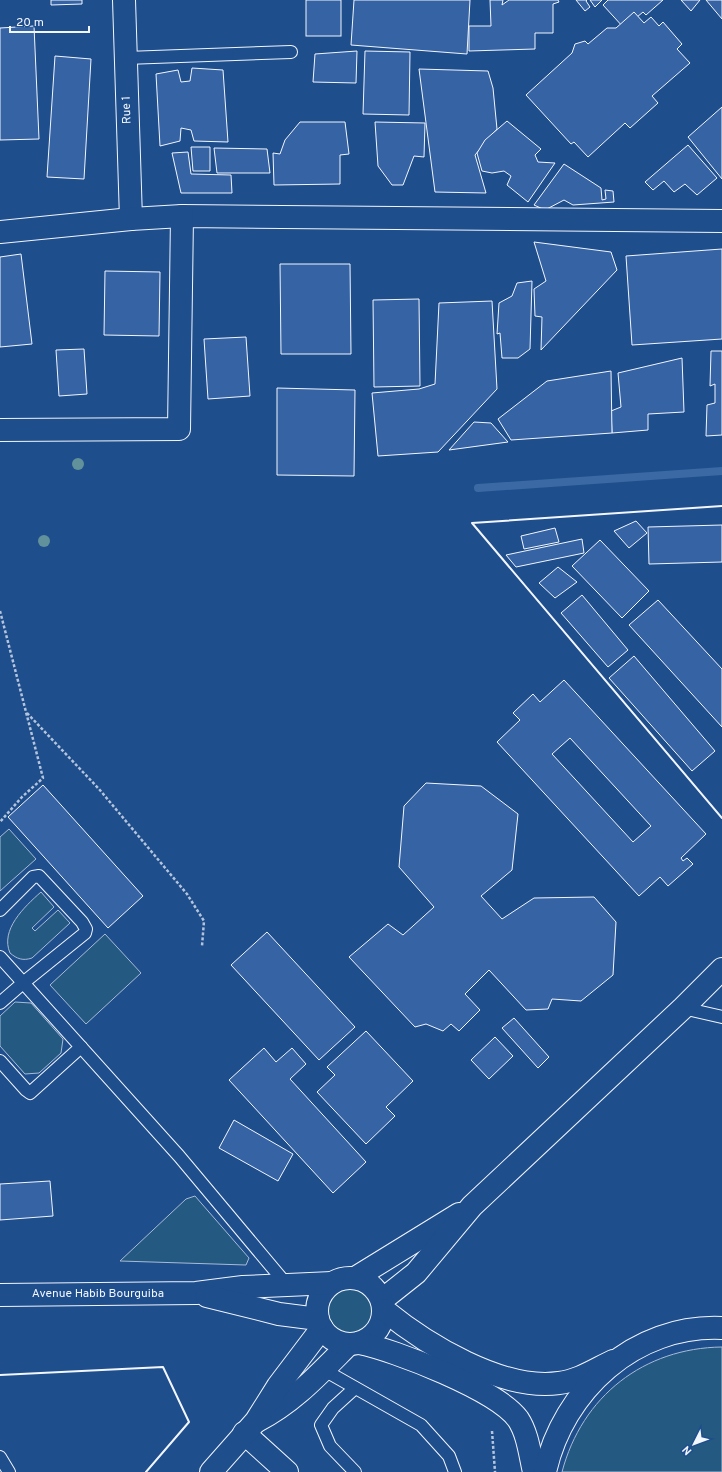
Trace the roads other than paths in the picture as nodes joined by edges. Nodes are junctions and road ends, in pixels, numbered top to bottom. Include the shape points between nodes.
1 (124, 0) edge
2 (291, 52) dead end
3 (126, 58) junction
4 (182, 216) junction
5 (130, 219) junction
6 (722, 221) edge
7 (0, 232) edge
8 (0, 430) edge
9 (0, 910) edge
10 (0, 957) edge
11 (722, 969) edge
12 (23, 982) junction
13 (0, 1004) edge
14 (683, 1008) junction
15 (722, 1017) edge
16 (81, 1047) junction
17 (0, 1062) edge
18 (472, 1206) junction
19 (355, 1278) junction
20 (332, 1283) junction
21 (287, 1285) junction
22 (196, 1293) junction
23 (0, 1295) edge
24 (383, 1305) junction
25 (320, 1324) junction
26 (722, 1328) edge
27 (354, 1344) junction
28 (619, 1358) junction
29 (324, 1370) junction
30 (355, 1388) junction
31 (250, 1427) junction
32 (0, 1457) edge
33 (9, 1472) edge
34 (211, 1472) edge
35 (287, 1472) edge
36 (355, 1472) edge
37 (455, 1472) edge
38 (534, 1472) edge
39 (545, 1472) edge

1 - 3 street, Rue 1
2 - 3 lane
3 - 5 street, Rue 1
4 - 5 street
4 - 6 street
4 - 8 street via 179,429
5 - 7 street
9 - 12 lane via 33,877 38,876 86,929 85,933
10 - 12 lane
11 - 14 street
12 - 13 lane
12 - 16 lane
14 - 15 lane
14 - 18 street
16 - 17 lane via 30,1093
16 - 21 lane via 179,1156
18 - 19 street
18 - 24 street via 416,1273
19 - 20 street via 347,1277
19 - 24 street via 371,1285
20 - 21 street
20 - 25 street via 319,1299 317,1309
21 - 22 street
22 - 23 street, Avenue Habib Bourguiba
22 - 25 street
24 - 27 street via 382,1321 377,1331 369,1338
24 - 28 street via 403,1325 444,1352 525,1383 561,1383 578,1378
25 - 27 street via 339,1342
25 - 31 street
26 - 28 street via 672,1334 636,1348
27 - 29 street
27 - 38 street via 377,1346 416,1360 500,1404 517,1418 525,1431
28 - 39 street via 596,1378 568,1411 556,1433
29 - 30 lane
29 - 31 street via 296,1397
30 - 36 lane via 333,1408 321,1425 330,1446
30 - 37 lane via 421,1425 449,1456
31 - 34 street
31 - 35 street
32 - 33 lane

